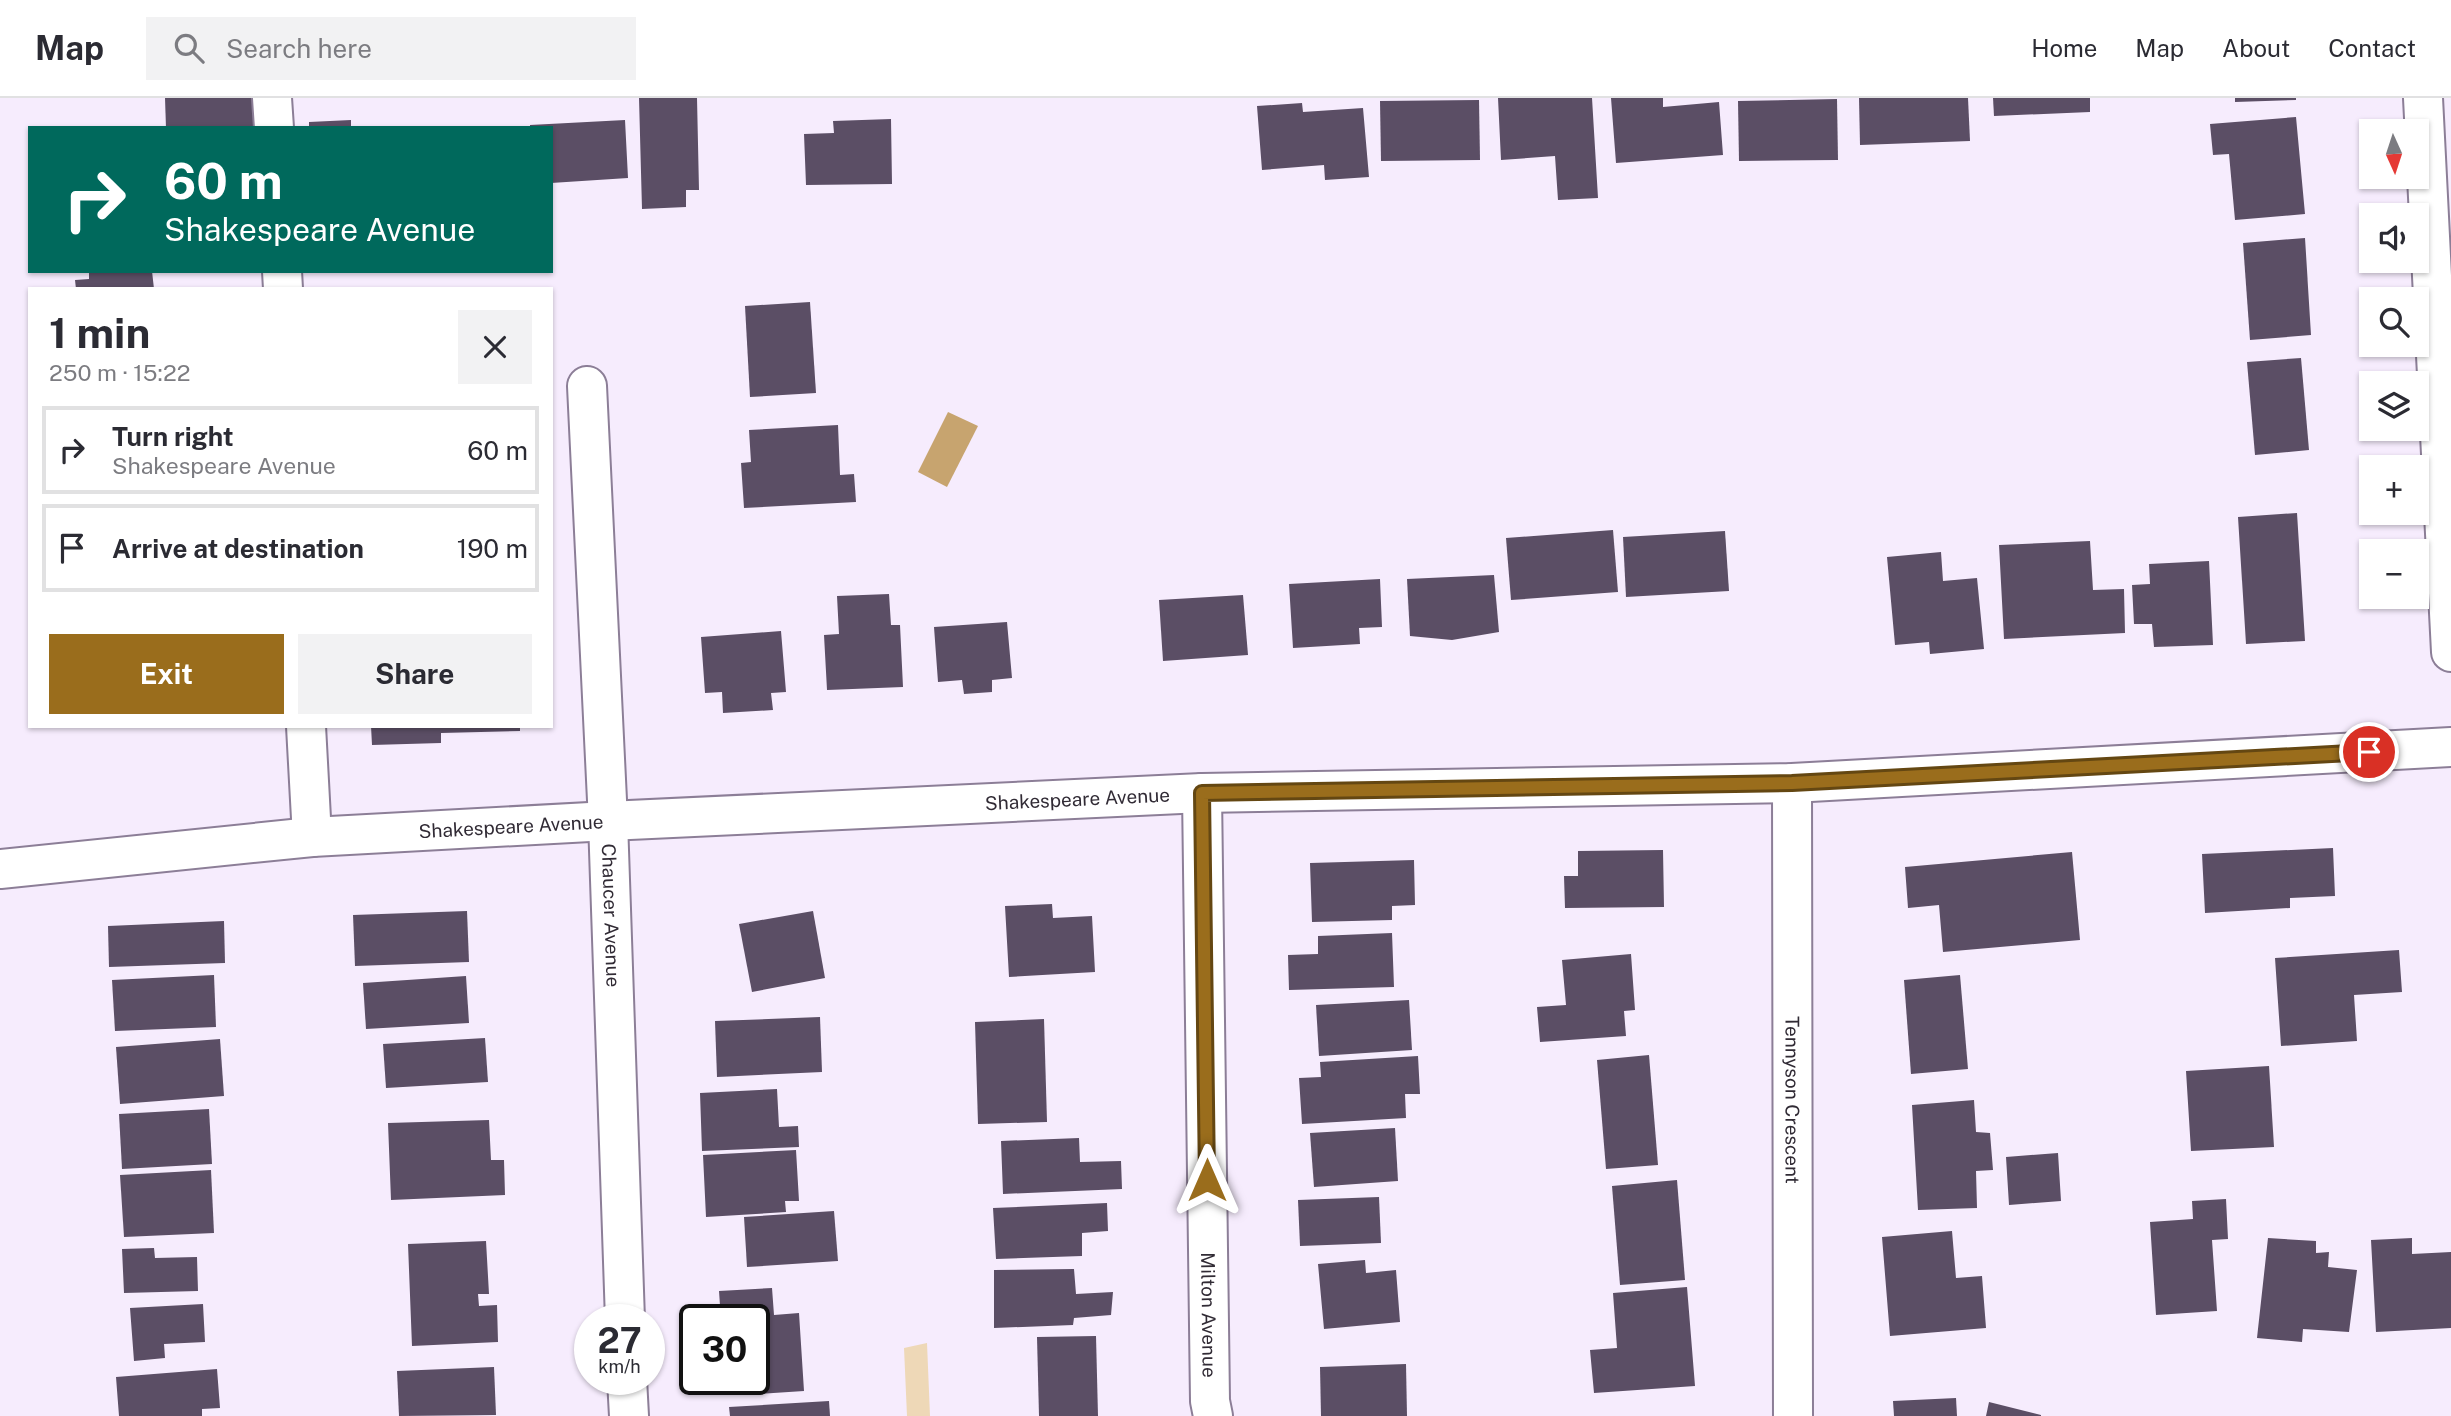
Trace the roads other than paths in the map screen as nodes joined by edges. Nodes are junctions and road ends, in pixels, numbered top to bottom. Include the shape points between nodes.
1 (272, 98) edge
2 (2423, 98) edge
3 (274, 126) edge
4 (587, 386) dead end
5 (2451, 652) edge
6 (306, 728) edge
7 (2451, 747) edge
8 (1792, 783) junction
9 (1202, 793) junction
10 (608, 821) junction
11 (312, 837) junction
12 (0, 869) edge
13 (624, 1304) edge
14 (628, 1395) edge
15 (629, 1416) edge
16 (1213, 1416) edge
17 (1793, 1416) edge

1 - 3 street
2 - 5 street
4 - 10 street, Chaucer Avenue
6 - 11 street
7 - 8 street, Shakespeare Avenue
8 - 9 street, Shakespeare Avenue
8 - 17 street, Tennyson Crescent
9 - 10 street, Shakespeare Avenue
9 - 16 street, Milton Avenue
10 - 11 street, Shakespeare Avenue
10 - 13 street, Chaucer Avenue
11 - 12 street, Shakespeare Avenue
14 - 15 street

